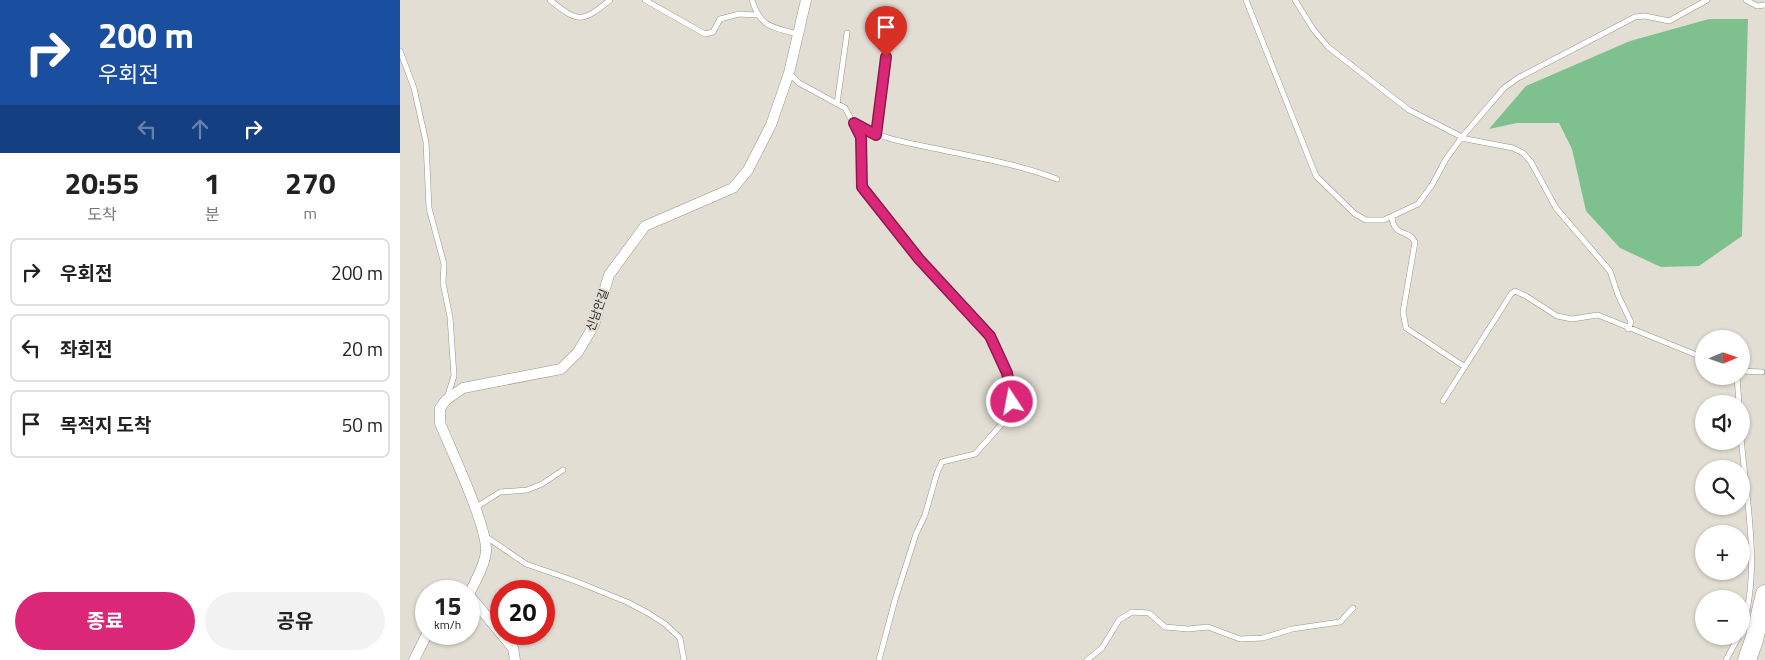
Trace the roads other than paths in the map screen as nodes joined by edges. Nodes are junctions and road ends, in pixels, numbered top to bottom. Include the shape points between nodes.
1 (550, 0) edge
2 (610, 0) edge
3 (645, 0) edge
4 (752, 0) edge
5 (806, 0) edge
6 (1246, 0) edge
7 (1295, 0) edge
8 (1706, 0) edge
9 (1746, 0) edge
10 (1765, 5) edge
11 (756, 15) junction
12 (847, 33) dead end
13 (798, 34) junction
14 (889, 37) dead end
15 (400, 51) edge
16 (789, 73) junction
17 (837, 104) junction
18 (854, 123) junction
19 (876, 135) junction
20 (1462, 137) junction
21 (1057, 179) dead end
22 (1392, 217) junction
23 (1628, 328) junction
24 (1695, 354) edge
25 (1465, 367) junction
26 (1750, 371) edge
27 (1762, 372) dead end
28 (446, 400) junction
29 (1443, 401) dead end
30 (1742, 450) edge
31 (563, 470) dead end
32 (474, 509) junction
33 (482, 535) junction
34 (476, 580) edge
35 (1765, 594) edge
36 (1750, 604) edge
37 (480, 608) edge
38 (1353, 608) dead end
39 (422, 645) edge
40 (1734, 645) edge
41 (414, 660) edge
42 (515, 660) edge
43 (684, 660) edge
44 (880, 660) edge
45 (1087, 660) edge
46 (1726, 660) edge
47 (1747, 660) edge

1 - 2 lane via 579,18 590,16
3 - 11 lane via 705,34 713,32 720,19 739,14
4 - 11 lane
5 - 13 street, 신남안길
6 - 22 lane via 1316,176 1356,214 1374,222
7 - 20 lane via 1328,47 1409,110
8 - 20 lane via 1669,21 1635,17 1518,78 1504,88
9 - 10 lane via 1757,6
11 - 13 lane via 771,28
12 - 17 lane
13 - 16 street, 신남안길
14 - 19 lane
15 - 28 lane via 414,88 426,142 429,208 444,264 443,283 450,317 454,376
16 - 17 lane
16 - 28 street, 신남안길 via 772,125 748,170 733,188 644,226 610,275 594,324 578,352 561,369 463,388
17 - 18 lane via 845,108
18 - 19 lane
18 - 44 lane via 861,137 862,187 919,259 990,336 1007,373 1012,402 1001,425 975,454 942,462 936,473 895,600
19 - 21 lane via 1014,165
20 - 22 lane via 1421,201
20 - 23 lane via 1514,148 1527,158 1556,208 1610,271 1631,322
22 - 25 lane via 1396,229 1415,242 1403,312 1406,328
23 - 24 lane
23 - 25 lane via 1598,315 1572,319 1557,316 1515,292
25 - 29 lane
26 - 27 lane
28 - 32 street via 440,408 440,423
30 - 36 lane via 1753,579
31 - 32 lane via 527,490 500,492
32 - 33 street
33 - 34 street via 486,551
33 - 43 lane via 526,564 627,602 659,620 680,638
35 - 47 highway
37 - 42 street via 513,648
38 - 45 lane via 1340,622 1292,629 1263,638 1240,639 1208,627 1165,627 1149,613 1132,612 1119,620 1102,648
39 - 41 street
40 - 46 lane

